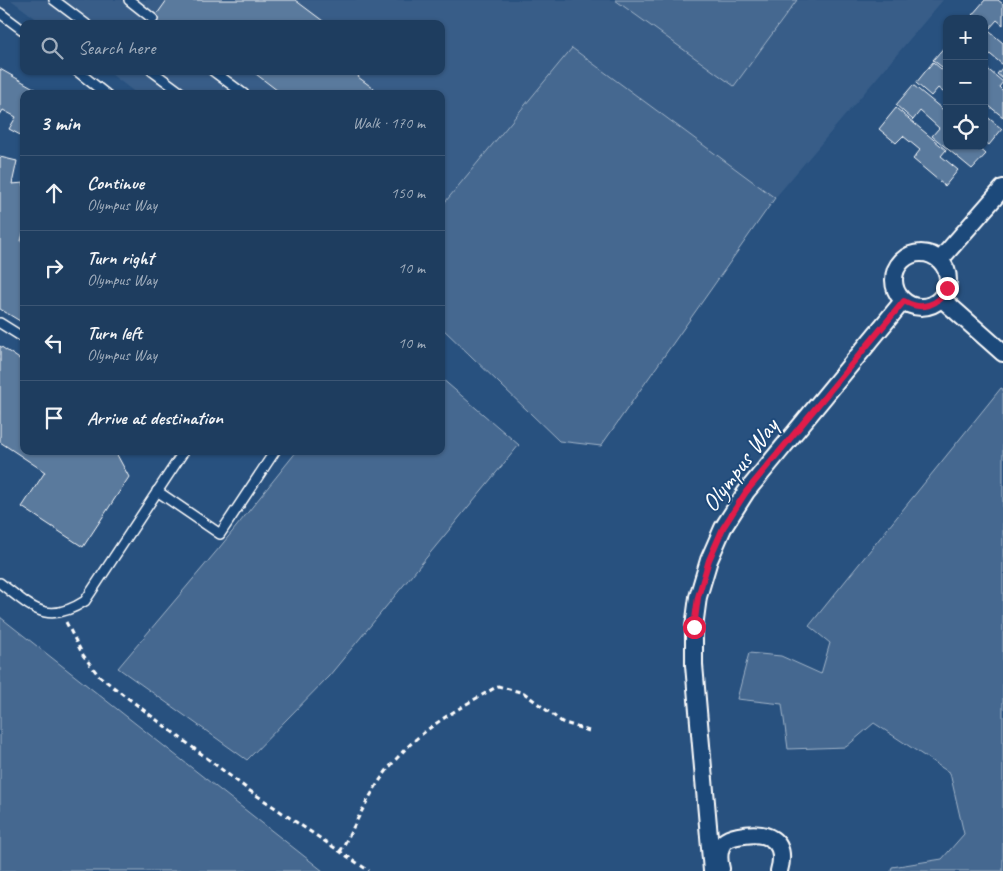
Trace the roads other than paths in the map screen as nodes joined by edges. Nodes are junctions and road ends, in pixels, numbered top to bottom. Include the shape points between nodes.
1 (54, 0) edge
2 (129, 0) edge
3 (0, 13) edge
4 (153, 19) dead end
5 (81, 20) edge
6 (20, 28) edge
7 (82, 75) edge
8 (157, 75) edge
9 (218, 75) edge
10 (101, 90) edge
11 (178, 90) edge
12 (239, 90) edge
13 (1003, 188) edge
14 (940, 260) junction
15 (941, 298) junction
16 (904, 301) junction
17 (0, 322) edge
18 (20, 335) edge
19 (1003, 353) edge
20 (181, 455) edge
21 (272, 455) edge
22 (157, 491) junction
23 (0, 583) edge
24 (712, 871) edge
25 (722, 871) edge
26 (779, 871) edge

1 - 5 lane
2 - 4 lane
3 - 6 lane
7 - 10 lane
8 - 11 lane
9 - 12 lane
13 - 14 street
14 - 15 street via 948,282
14 - 16 street via 932,255 915,253 900,262 894,278 898,294
15 - 16 street via 923,307
15 - 19 street
16 - 24 street, Olympus Way via 746,492 723,528 709,560 698,597 694,665
17 - 18 lane
20 - 22 lane
21 - 22 lane via 220,534
22 - 23 lane via 85,601 72,609 53,614 37,610
25 - 26 street via 719,862 724,842 732,837 755,835 772,838 777,843 781,852

